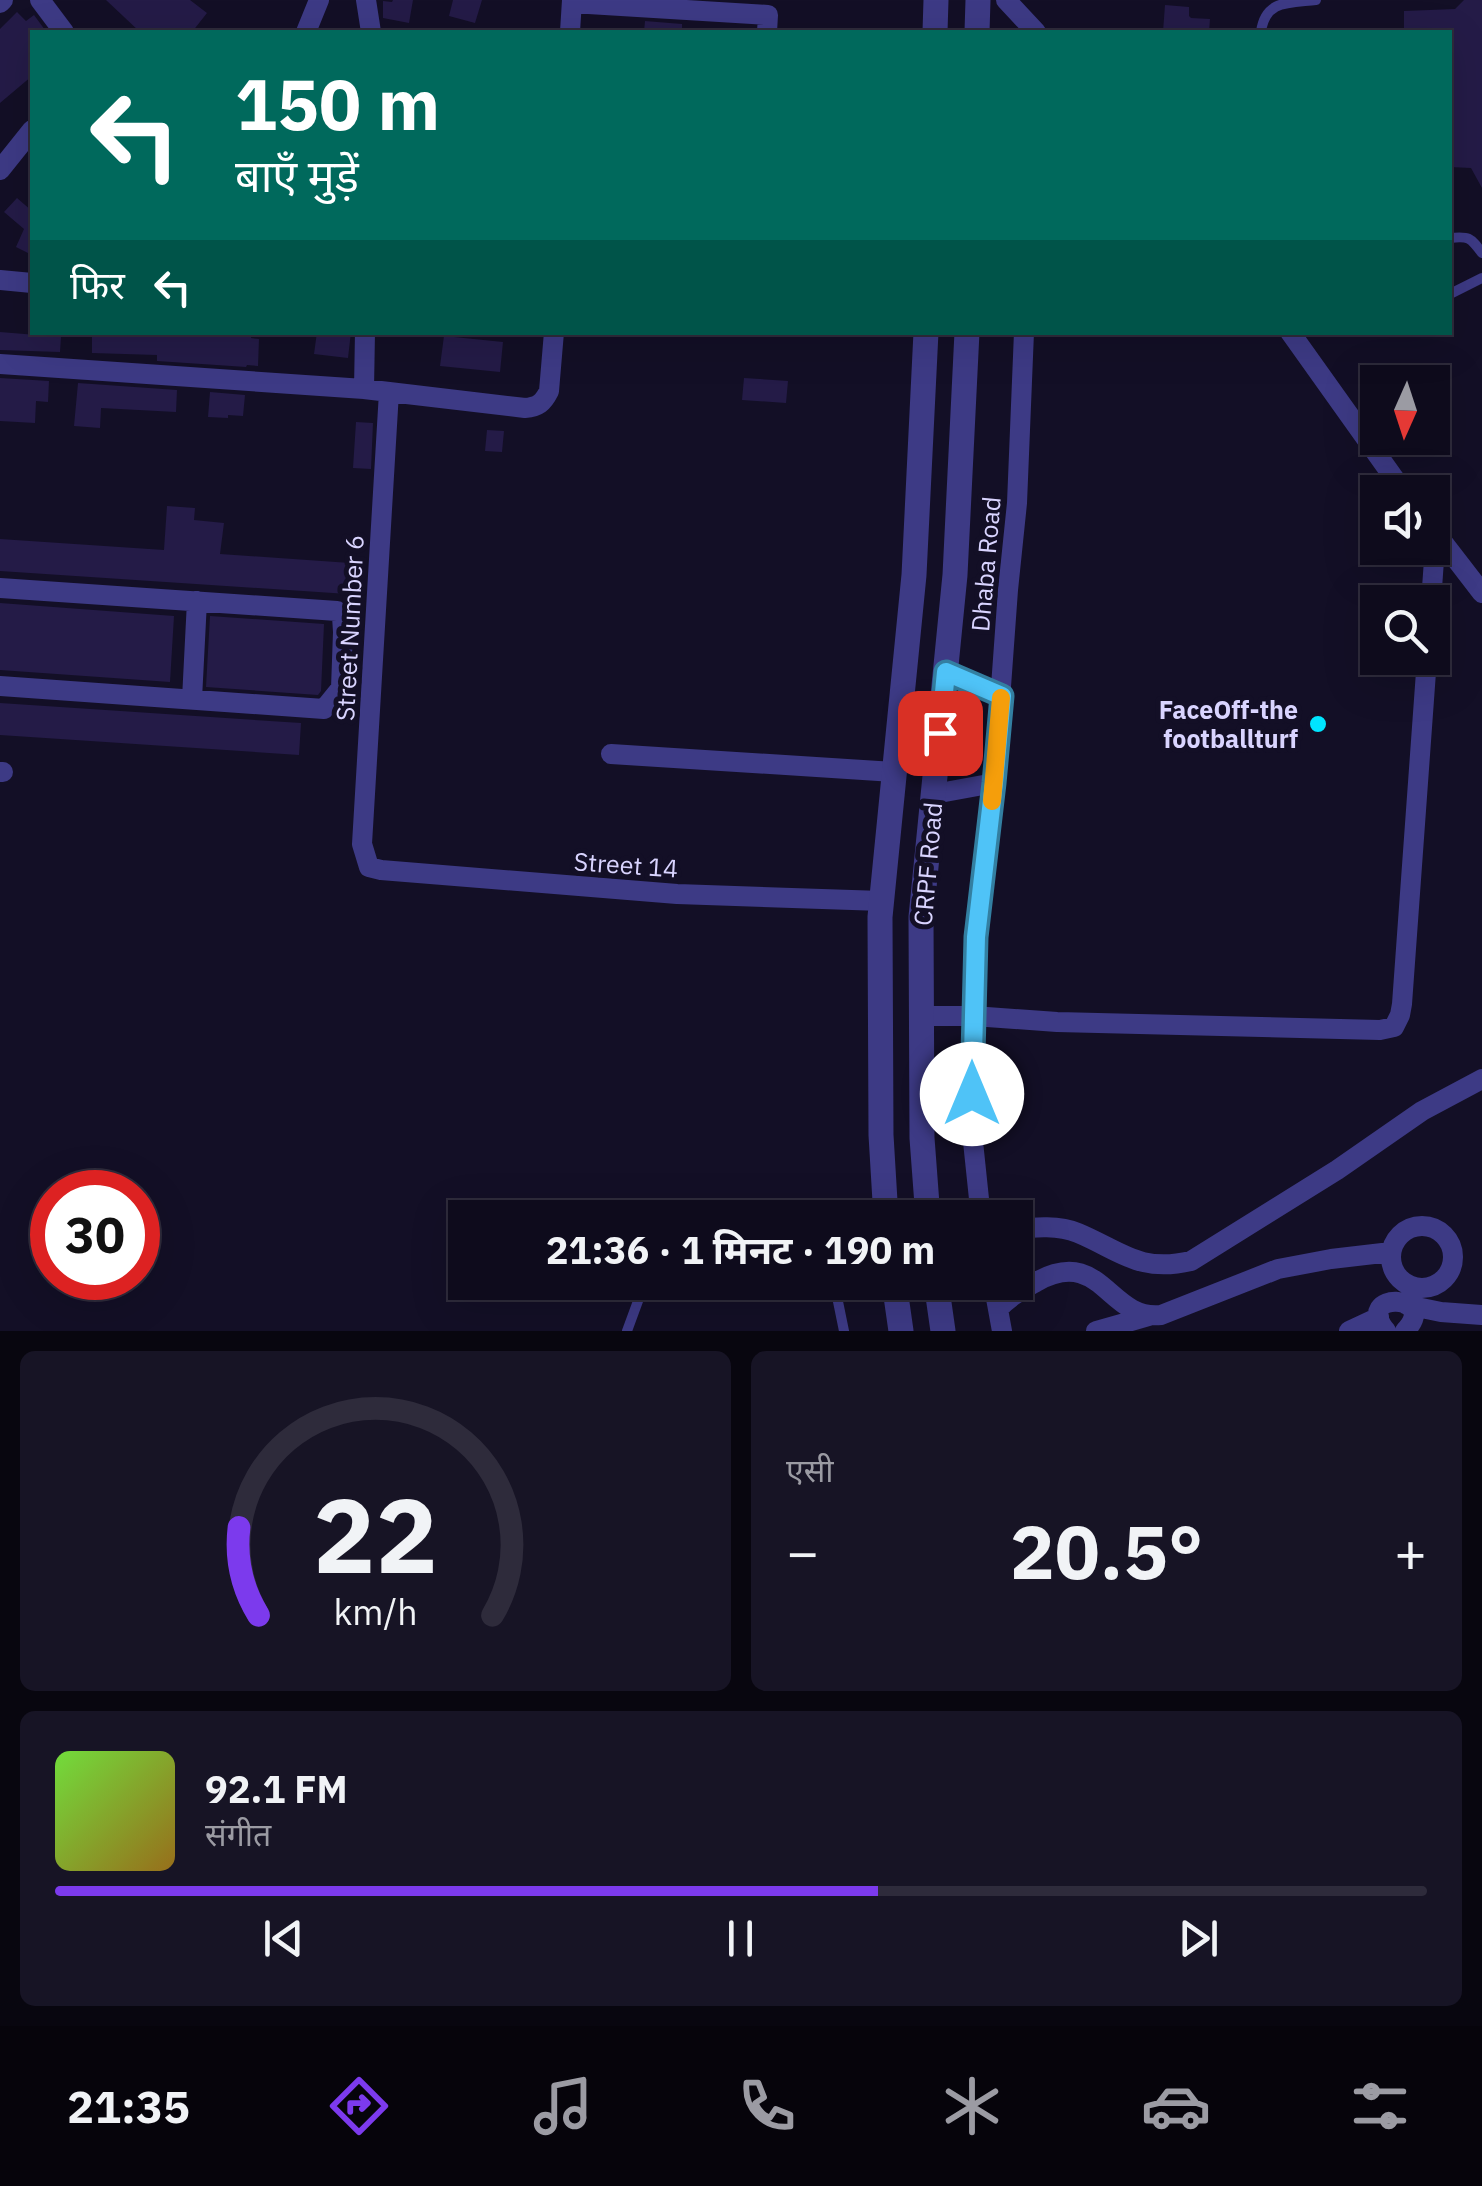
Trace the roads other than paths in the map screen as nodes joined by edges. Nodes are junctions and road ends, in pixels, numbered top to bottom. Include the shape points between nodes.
1 (40, 0) edge
2 (319, 0) edge
3 (366, 0) edge
4 (936, 0) edge
5 (978, 0) edge
6 (1006, 0) edge
7 (1316, 0) edge
8 (572, 2) edge
9 (62, 30) edge
10 (307, 30) edge
11 (371, 30) edge
12 (570, 30) edge
13 (766, 30) edge
14 (936, 30) edge
15 (977, 30) edge
16 (1033, 30) edge
17 (1261, 30) edge
18 (30, 132) edge
19 (0, 170) edge
20 (1452, 238) edge
21 (1482, 252) edge
22 (1482, 278) edge
23 (0, 280) edge
24 (30, 283) edge
25 (1452, 293) edge
26 (365, 335) edge
27 (554, 335) edge
28 (926, 335) edge
29 (967, 335) edge
30 (1024, 335) edge
31 (1292, 335) edge
32 (0, 364) edge
33 (364, 390) junction
34 (389, 392) junction
35 (1392, 475) edge
36 (1450, 551) edge
37 (0, 588) edge
38 (1482, 593) edge
39 (196, 601) junction
40 (946, 672) junction
41 (1425, 675) edge
42 (0, 686) edge
43 (1002, 696) junction
44 (192, 699) junction
45 (611, 754) dead end
46 (894, 772) junction
47 (994, 783) junction
48 (934, 794) junction
49 (368, 866) joint
50 (882, 901) junction
51 (922, 1016) junction
52 (972, 1016) junction
53 (1482, 1079) edge
54 (885, 1200) edge
55 (927, 1200) edge
56 (979, 1200) edge
57 (1033, 1228) edge
58 (1390, 1252) dead end
59 (638, 1300) edge
60 (838, 1300) edge
61 (897, 1300) edge
62 (939, 1300) edge
63 (996, 1300) edge
64 (1407, 1304) junction
65 (998, 1308) junction
66 (1482, 1315) edge
67 (1149, 1316) junction
68 (1382, 1324) edge
69 (627, 1331) edge
70 (844, 1331) edge
71 (901, 1331) edge
72 (943, 1331) edge
73 (1002, 1331) edge
74 (1096, 1331) edge
75 (1349, 1331) edge
76 (1405, 1331) edge

1 - 9 street
2 - 10 street
3 - 11 street
4 - 14 street
5 - 15 street
6 - 16 street
7 - 17 lane via 1277,4
8 - 12 street
8 - 13 street via 768,15
18 - 19 street
20 - 21 lane via 1472,239
22 - 25 lane
23 - 24 street
26 - 33 street
27 - 34 street via 549,391 536,408
28 - 46 street via 914,575
29 - 40 street, CRPF Road
30 - 43 street, Dhaba Road
31 - 35 street
32 - 33 street
33 - 34 street
34 - 49 street, Street Number 6 via 362,844
36 - 38 street
37 - 39 street
39 - 44 street
39 - 44 street via 337,611 343,667 340,688 324,709
40 - 43 street
40 - 48 street, CRPF Road
41 - 52 street via 1402,1004 1394,1027
42 - 44 street
43 - 47 street, Dhaba Road
45 - 46 street
46 - 50 street
47 - 48 street
47 - 52 street, Dhaba Road
48 - 51 street, CRPF Road via 921,918
49 - 50 street, Street 14 via 677,894
50 - 54 street
51 - 52 street
51 - 55 street, CRPF Road
52 - 56 street, Dhaba Road
53 - 57 street via 1191,1262 1152,1264 1072,1231
58 - 67 street via 1278,1269
59 - 69 lane
60 - 70 lane
61 - 71 street
62 - 72 street
63 - 65 street
64 - 66 street
64 - 68 street via 1392,1300 1382,1306
64 - 76 street via 1413,1320
65 - 67 street via 1045,1278 1072,1272
65 - 73 street
67 - 74 street
68 - 75 street

